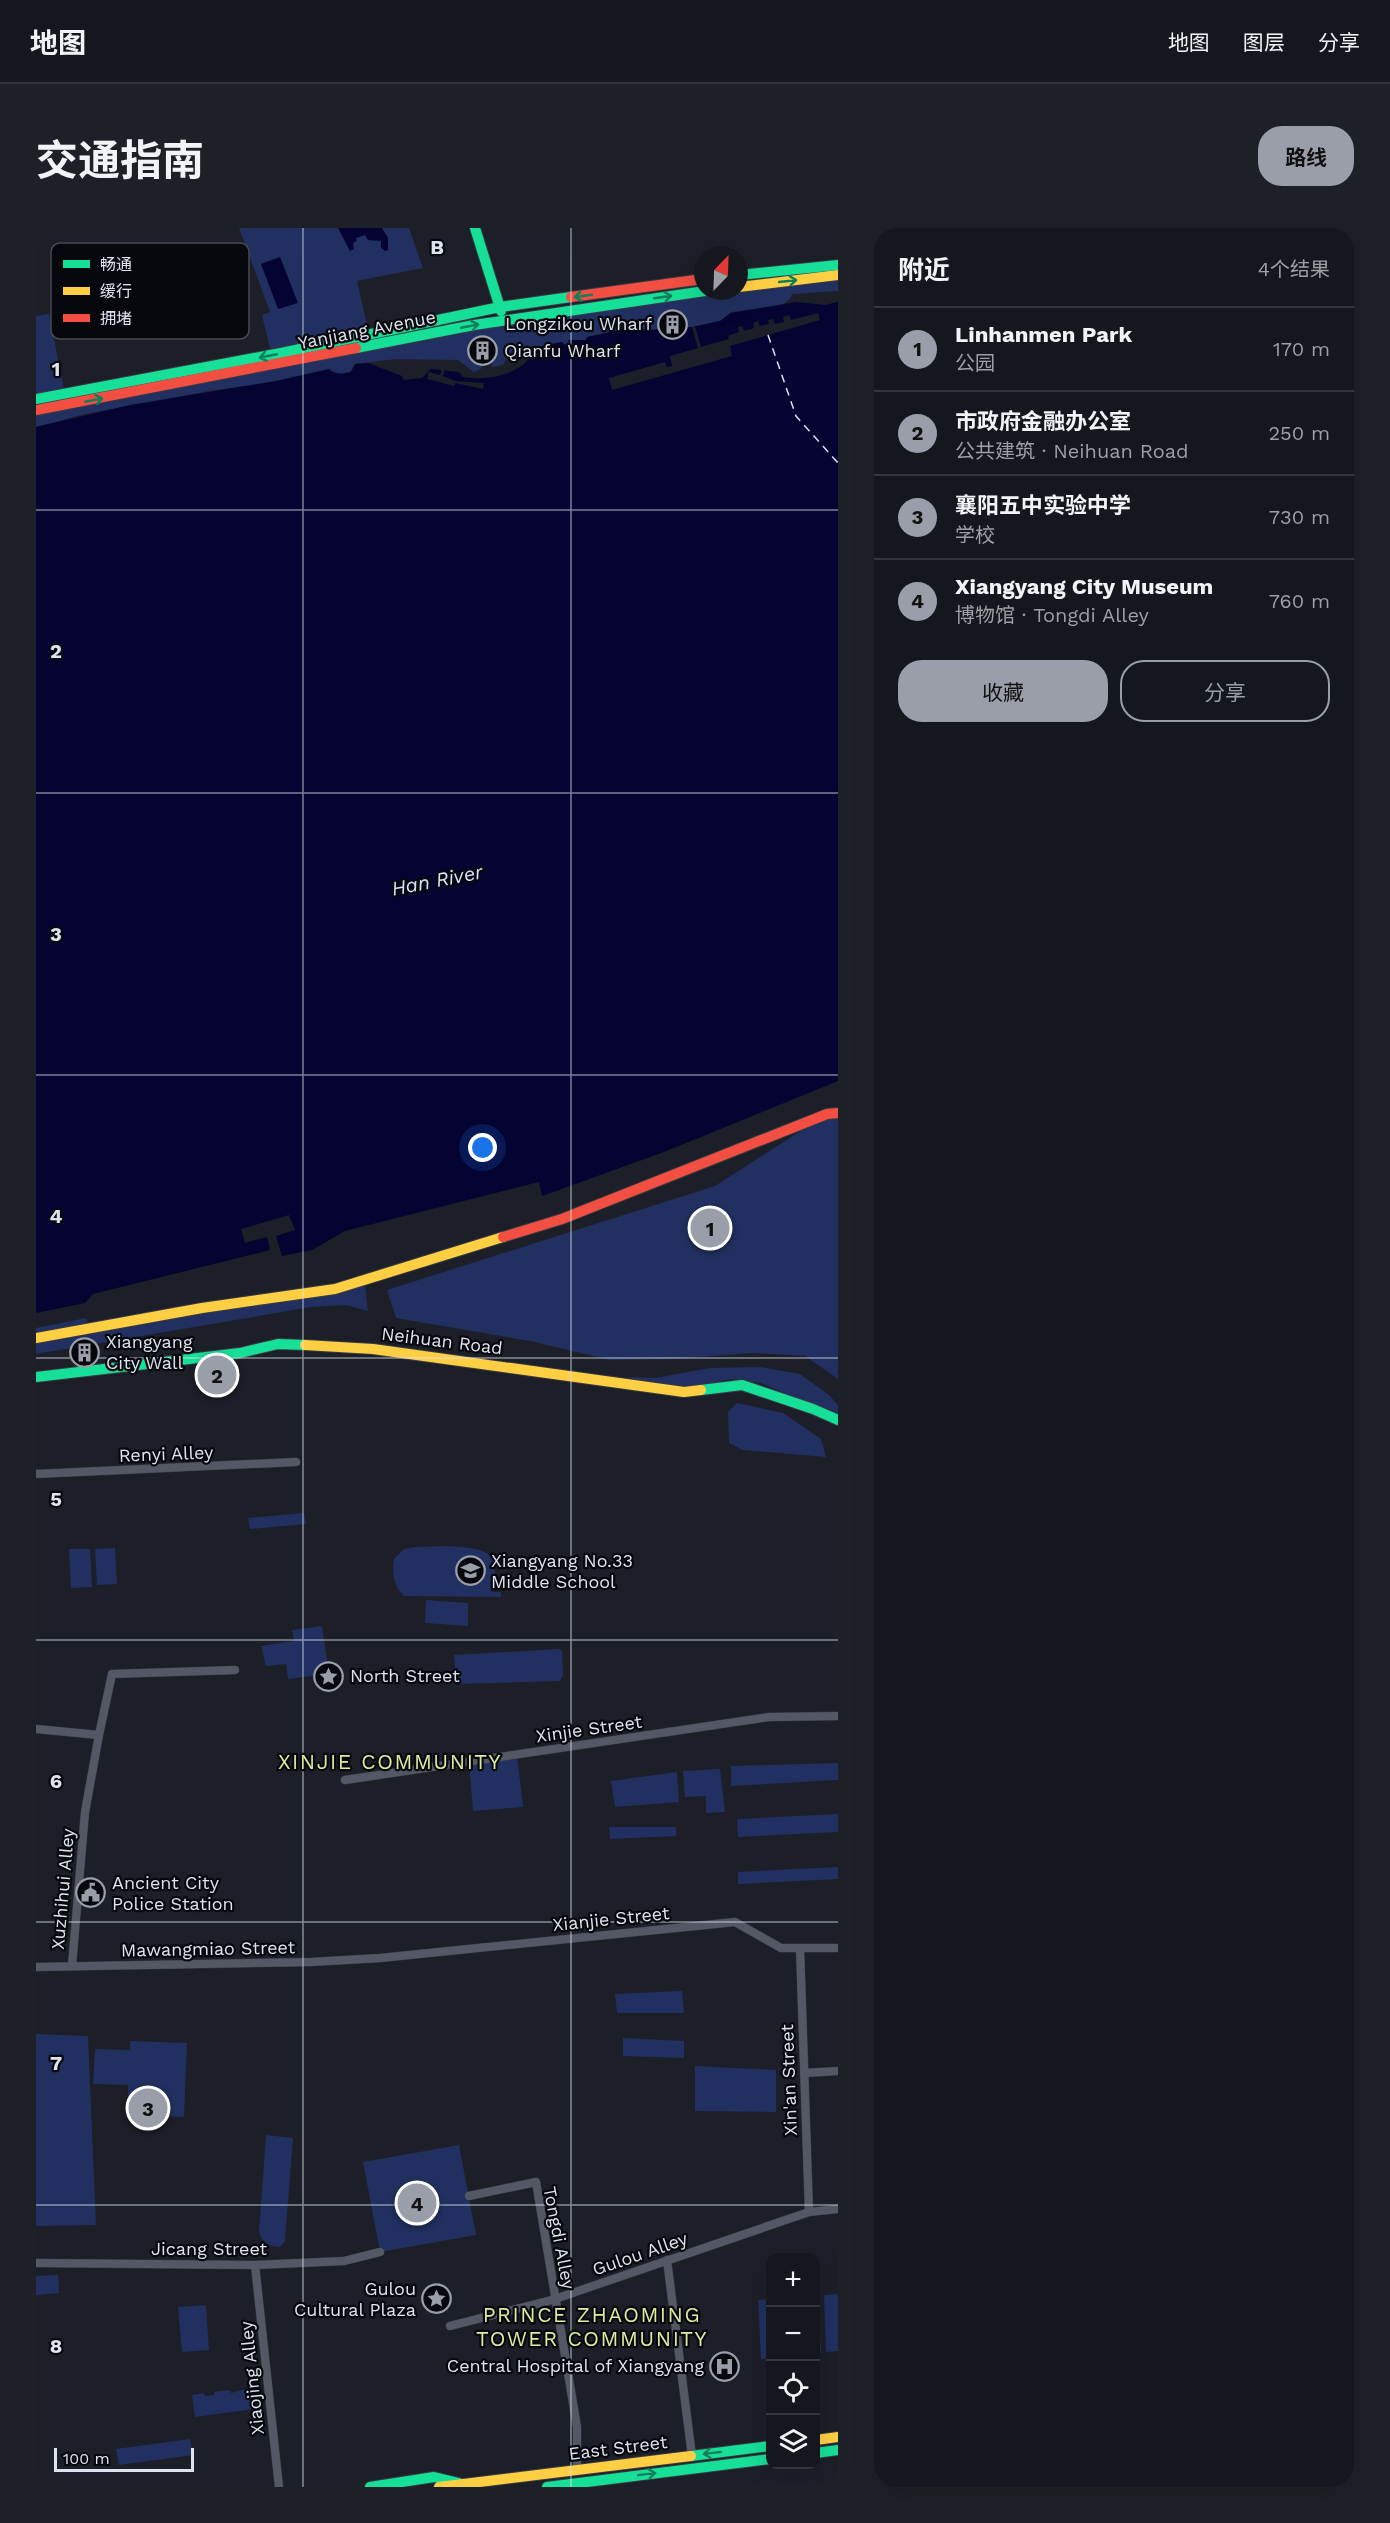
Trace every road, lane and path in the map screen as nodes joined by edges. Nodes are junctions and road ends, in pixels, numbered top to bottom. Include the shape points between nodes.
1 (475, 228) edge
2 (838, 265) edge
3 (748, 274) edge
4 (838, 275) edge
5 (694, 280) edge
6 (748, 286) edge
7 (694, 293) edge
8 (500, 307) junction
9 (503, 320) junction
10 (36, 399) edge
11 (36, 410) edge
12 (838, 1113) edge
13 (36, 1338) edge
14 (36, 1377) edge
15 (838, 1420) edge
16 (296, 1462) dead end
17 (36, 1474) edge
18 (235, 1670) dead end
19 (838, 1716) edge
20 (36, 1729) edge
21 (99, 1735) junction
22 (345, 1780) dead end
23 (838, 1947) edge
24 (800, 1948) junction
25 (380, 1958) joint
26 (72, 1966) junction
27 (36, 1967) edge
28 (838, 2071) edge
29 (804, 2073) junction
30 (469, 2196) dead end
31 (838, 2209) edge
32 (808, 2212) junction
33 (380, 2252) dead end
34 (667, 2260) junction
35 (36, 2263) edge
36 (255, 2265) junction
37 (556, 2298) junction
38 (450, 2326) dead end
39 (838, 2437) edge
40 (820, 2439) edge
41 (766, 2447) edge
42 (838, 2451) edge
43 (820, 2453) edge
44 (692, 2456) junction
45 (766, 2460) edge
46 (577, 2470) junction
47 (484, 2484) edge
48 (468, 2485) edge
49 (279, 2487) edge
50 (370, 2487) edge
51 (439, 2487) edge
52 (547, 2487) edge

1 - 8 main road
2 - 3 main road
6 -> 4 main road
5 -> 8 main road, Yanjiang Avenue
9 -> 7 main road, Yanjiang Avenue
8 - 9 main road
8 -> 10 main road, Yanjiang Avenue
11 -> 9 main road, Yanjiang Avenue
12 - 13 main road via 827,1114 562,1219 335,1289
14 - 15 main road, Neihuan Road via 240,1353 278,1344 373,1349 684,1392 742,1385
16 - 17 street, Renyi Alley
18 - 21 street, Xuzhihui Alley via 112,1674
19 - 22 street, Xinjie Street via 769,1717
20 - 21 street
21 - 26 street, Xuzhihui Alley via 85,1812
23 - 24 street, Xianjie Street
24 - 25 street, Xianjie Street via 781,1948 735,1922
24 - 29 street, Xin'an Street
25 - 26 street, Mawangmiao Street
26 - 27 street, Mawangmiao Street
28 - 29 street
29 - 32 street, Xin'an Street
30 - 37 street, Tongdi Alley via 536,2182
31 - 32 street, Gulou Alley
32 - 34 street, Gulou Alley
33 - 36 street, Jicang Street via 344,2261
34 - 37 street, Gulou Alley
34 - 44 street
35 - 36 street, Jicang Street
36 - 49 street, Xiaojing Alley
37 - 38 street, Gulou Alley
37 - 46 street, Tongdi Alley via 577,2427
39 - 40 main road
41 -> 44 main road, East Street
42 - 43 main road
44 - 46 main road, East Street
52 -> 45 main road, East Street
46 - 47 main road, East Street
47 - 48 main road, East Street
48 - 50 main road via 435,2477
48 - 51 main road, East Street

